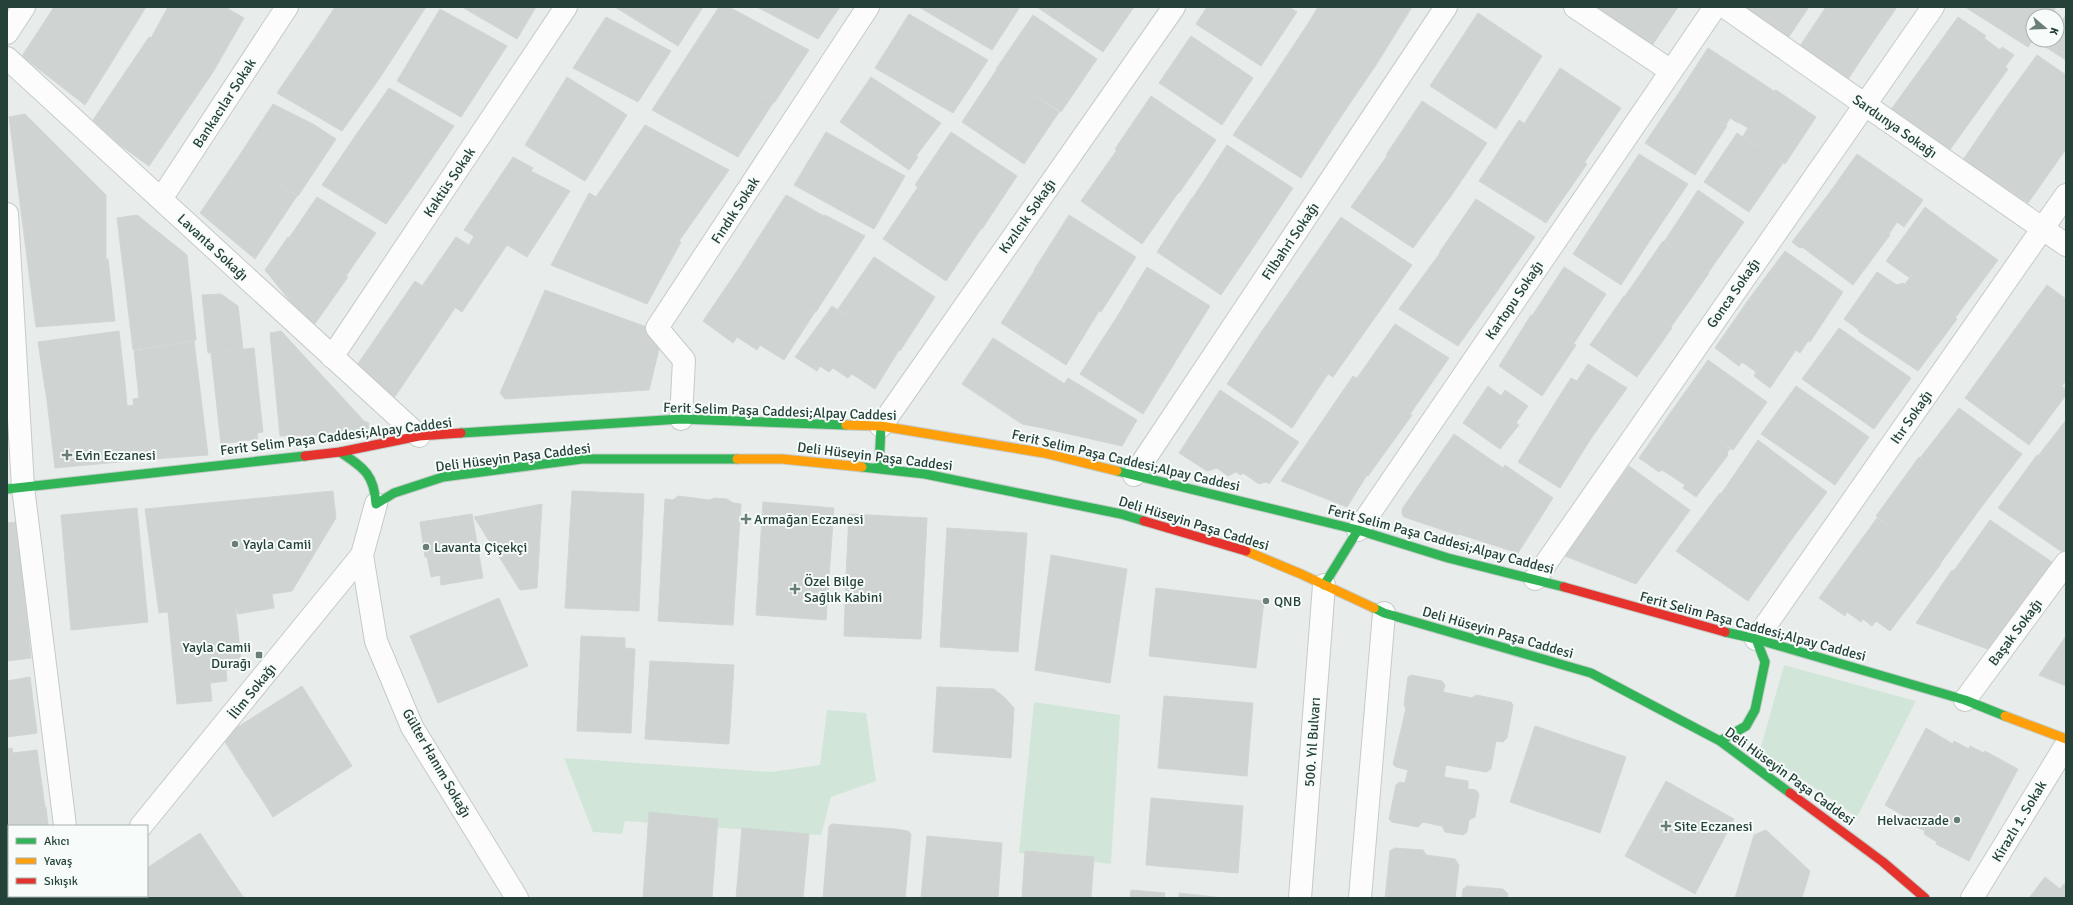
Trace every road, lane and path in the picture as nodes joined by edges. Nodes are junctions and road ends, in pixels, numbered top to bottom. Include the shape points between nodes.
1 (24, 7) edge
2 (286, 7) edge
3 (566, 7) edge
4 (868, 7) edge
5 (1174, 7) edge
6 (1446, 7) edge
7 (1575, 7) edge
8 (1715, 7) edge
9 (1725, 7) edge
10 (1933, 7) edge
11 (7, 33) edge
12 (7, 58) edge
13 (1671, 71) junction
14 (1864, 104) junction
15 (2066, 196) edge
16 (161, 199) junction
17 (7, 214) edge
18 (2043, 228) junction
19 (2066, 245) edge
20 (332, 357) junction
21 (681, 419) junction
22 (881, 426) junction
23 (420, 436) junction
24 (340, 452) junction
25 (879, 468) junction
26 (1134, 475) junction
27 (15, 488) edge
28 (376, 504) junction
29 (1358, 530) junction
30 (362, 555) junction
31 (2066, 563) edge
32 (1535, 579) junction
33 (1324, 585) junction
34 (1384, 613) junction
35 (1756, 639) junction
36 (1965, 700) junction
37 (2066, 739) edge
38 (1720, 741) junction
39 (2066, 745) edge
40 (64, 825) edge
41 (142, 825) edge
42 (517, 898) edge
43 (1300, 898) edge
44 (1360, 898) edge
45 (1925, 898) edge
46 (1972, 898) edge

1 - 11 street
2 - 16 street, Bankacılar Sokak
3 - 20 street, Kaktüs Sokak
4 - 21 street, Fındık Sokak via 657,328 684,360
5 - 22 street, Kızılcık Sokağı
6 - 26 street, Filbahri Sokağı
7 - 13 street
8 - 13 street, Kartopu Sokağı
9 - 14 street, Sardunya Sokağı
10 - 14 street, Gonca Sokağı
12 - 16 street, Lavanta Sokağı
13 - 29 street, Kartopu Sokağı
14 - 18 street, Sardunya Sokağı
14 - 32 street, Gonca Sokağı
15 - 18 street, Itır Sokağı
16 - 20 street, Lavanta Sokağı
17 - 27 street
18 - 19 street, Sardunya Sokağı
18 - 35 street, Itır Sokağı
20 - 23 street, Lavanta Sokağı
21 - 22 main road, Ferit Selim Paşa Caddesi;Alpay Caddesi
21 - 23 main road, Ferit Selim Paşa Caddesi;Alpay Caddesi
22 - 25 main road
22 - 26 main road, Ferit Selim Paşa Caddesi;Alpay Caddesi via 1044,453
23 - 24 main road, Ferit Selim Paşa Caddesi;Alpay Caddesi
24 - 27 main road, Ferit Selim Paşa Caddesi;Alpay Caddesi
24 - 28 main road via 361,466 375,486
25 - 28 main road, Deli Hüseyin Paşa Caddesi via 782,460 582,459 443,478 394,493
25 - 33 main road, Deli Hüseyin Paşa Caddesi via 926,474 1121,514 1248,552
26 - 29 main road, Ferit Selim Paşa Caddesi;Alpay Caddesi
27 - 40 street
28 - 30 street, Gülter Hanım Sokağı
29 - 32 main road, Ferit Selim Paşa Caddesi;Alpay Caddesi via 1448,558
29 - 33 main road
30 - 41 street, İlim Sokağı
30 - 42 street, Gülter Hanım Sokağı via 376,641 412,727
31 - 36 street, Başak Sokağı
32 - 35 main road, Ferit Selim Paşa Caddesi;Alpay Caddesi via 1692,624
33 - 34 main road, Deli Hüseyin Paşa Caddesi
33 - 43 street, 500. Yıl Bulvarı
34 - 38 main road, Deli Hüseyin Paşa Caddesi via 1591,673
34 - 44 street
35 - 36 main road, Ferit Selim Paşa Caddesi;Alpay Caddesi
35 - 38 main road via 1765,662 1755,710 1746,726
36 - 37 main road, Ferit Selim Paşa Caddesi;Alpay Caddesi
38 - 45 main road, Deli Hüseyin Paşa Caddesi via 1883,862
39 - 46 street, Kirazlı 1. Sokak

